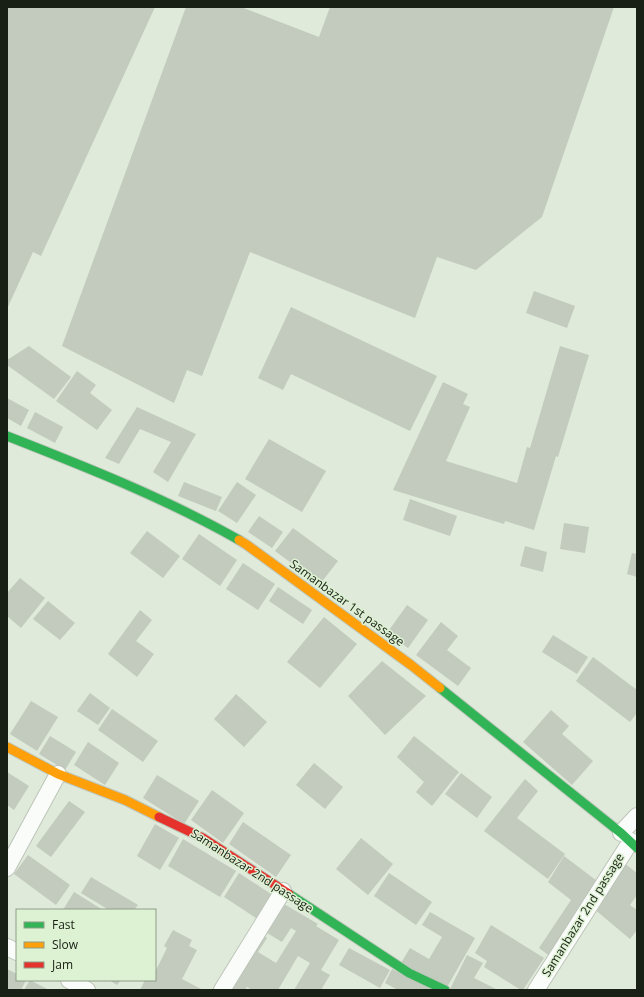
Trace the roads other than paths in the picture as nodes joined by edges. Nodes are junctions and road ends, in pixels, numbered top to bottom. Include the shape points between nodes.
1 (7, 436) edge
2 (7, 747) edge
3 (58, 774) junction
4 (637, 816) edge
5 (630, 840) edge
6 (7, 868) edge
7 (283, 891) junction
8 (7, 947) edge
9 (16, 952) edge
10 (71, 981) edge
11 (87, 990) edge
12 (222, 990) edge
13 (445, 990) edge
14 (536, 990) edge

1 - 5 street, Samanbazar 1st passage via 92,469 212,525 247,545 411,665
2 - 3 street, Samanbazar 2nd passage
3 - 6 street
3 - 7 street, Samanbazar 2nd passage via 125,800 203,838
4 - 5 street, Samanbazar 2nd passage
5 - 14 street, Samanbazar 2nd passage
7 - 12 street
7 - 13 street, Samanbazar 2nd passage via 409,973
8 - 9 street
10 - 11 street

